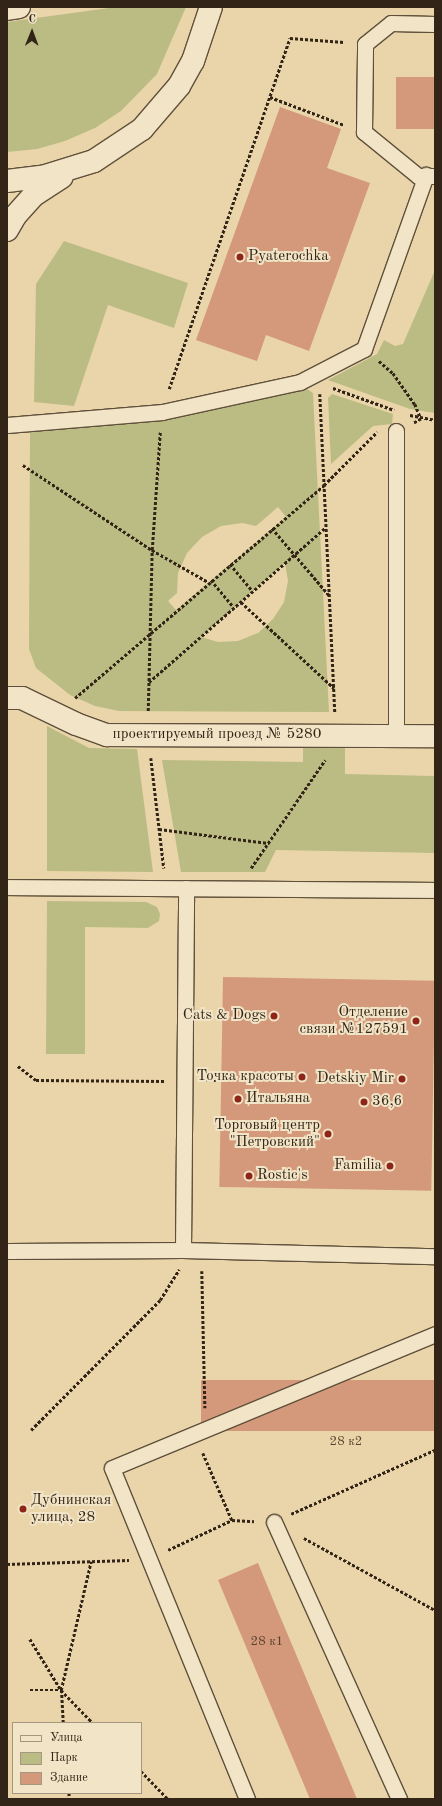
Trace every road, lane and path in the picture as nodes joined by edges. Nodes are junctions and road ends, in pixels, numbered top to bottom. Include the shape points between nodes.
1 (19, 7) edge
2 (211, 7) edge
3 (7, 9) edge
4 (435, 24) edge
5 (365, 44) junction
6 (270, 97) junction
7 (364, 132) junction
8 (78, 166) junction
9 (430, 175) edge
10 (7, 181) edge
11 (7, 230) edge
12 (364, 349) junction
13 (300, 382) junction
14 (319, 383) junction
15 (399, 411) dead end
16 (162, 412) junction
17 (406, 414) dead end
18 (421, 419) junction
19 (435, 420) edge
20 (7, 425) edge
21 (396, 431) joint
22 (23, 465) dead end
23 (324, 485) junction
24 (326, 527) junction
25 (272, 528) junction
26 (152, 550) junction
27 (294, 555) junction
28 (230, 564) junction
29 (209, 582) junction
30 (253, 591) junction
31 (329, 596) junction
32 (241, 602) junction
33 (234, 608) junction
34 (150, 632) junction
35 (148, 682) junction
36 (334, 688) junction
37 (7, 698) edge
38 (73, 700) dead end
39 (148, 735) junction
40 (334, 735) junction
41 (396, 735) junction
42 (435, 736) edge
43 (159, 829) junction
44 (269, 843) junction
45 (7, 887) edge
46 (166, 888) junction
47 (186, 888) junction
48 (238, 889) junction
49 (435, 890) edge
50 (18, 1066) dead end
51 (116, 1080) dead end
52 (192, 1250) junction
53 (7, 1252) edge
54 (435, 1256) edge
55 (435, 1334) edge
56 (31, 1430) dead end
57 (200, 1432) junction
58 (435, 1450) edge
59 (274, 1522) junction
60 (149, 1559) junction
61 (91, 1562) junction
62 (7, 1564) edge
63 (435, 1610) edge
64 (30, 1639) dead end
65 (30, 1690) dead end
66 (61, 1690) junction
67 (63, 1722) edge
68 (92, 1722) edge
69 (142, 1772) edge
70 (168, 1799) edge
71 (247, 1799) edge
72 (399, 1799) edge

1 - 3 street
2 - 8 street via 194,61 180,86 162,109 119,147
4 - 5 lane via 391,23
5 - 6 path via 290,38
5 - 7 lane
6 - 7 path
6 - 16 path
7 - 9 lane via 418,176
8 - 10 street via 42,177
8 - 11 street via 34,195 15,216
9 - 12 lane
12 - 13 lane
12 - 18 path via 393,373 415,404
13 - 14 path
13 - 16 lane
14 - 15 path
14 - 23 path
16 - 20 lane
16 - 26 path
17 - 18 path
18 - 19 path
21 - 23 path via 374,432
21 - 41 lane
22 - 26 path
23 - 24 path
23 - 25 path
24 - 27 path
24 - 31 path
25 - 27 path
25 - 28 path
26 - 29 path
26 - 34 path
27 - 30 path
27 - 31 path
28 - 29 path
28 - 30 path
29 - 33 path
29 - 34 path
30 - 32 path
31 - 36 path
32 - 33 path
32 - 36 path
33 - 35 path
34 - 35 path
34 - 38 path
35 - 39 path
36 - 40 path
37 - 39 street, проектируемый проезд № 5280 via 22,698 76,724 107,735
39 - 40 street, проектируемый проезд № 5280
39 - 43 path
40 - 41 street, проектируемый проезд № 5280
40 - 44 path via 329,754
41 - 42 street, проектируемый проезд № 5280
43 - 44 path
43 - 46 path
44 - 48 path
45 - 46 lane
46 - 47 lane
47 - 48 lane
47 - 52 lane
48 - 49 lane
50 - 51 path via 36,1080
52 - 53 lane
52 - 54 lane
52 - 56 path via 160,1300
52 - 57 path
55 - 57 lane
57 - 60 path via 232,1520
57 - 60 lane via 112,1468
58 - 59 path
59 - 63 path
59 - 72 lane
60 - 61 path
60 - 71 lane
61 - 62 path
61 - 66 path
64 - 66 path
65 - 66 path
66 - 67 path
66 - 68 path
69 - 70 path

